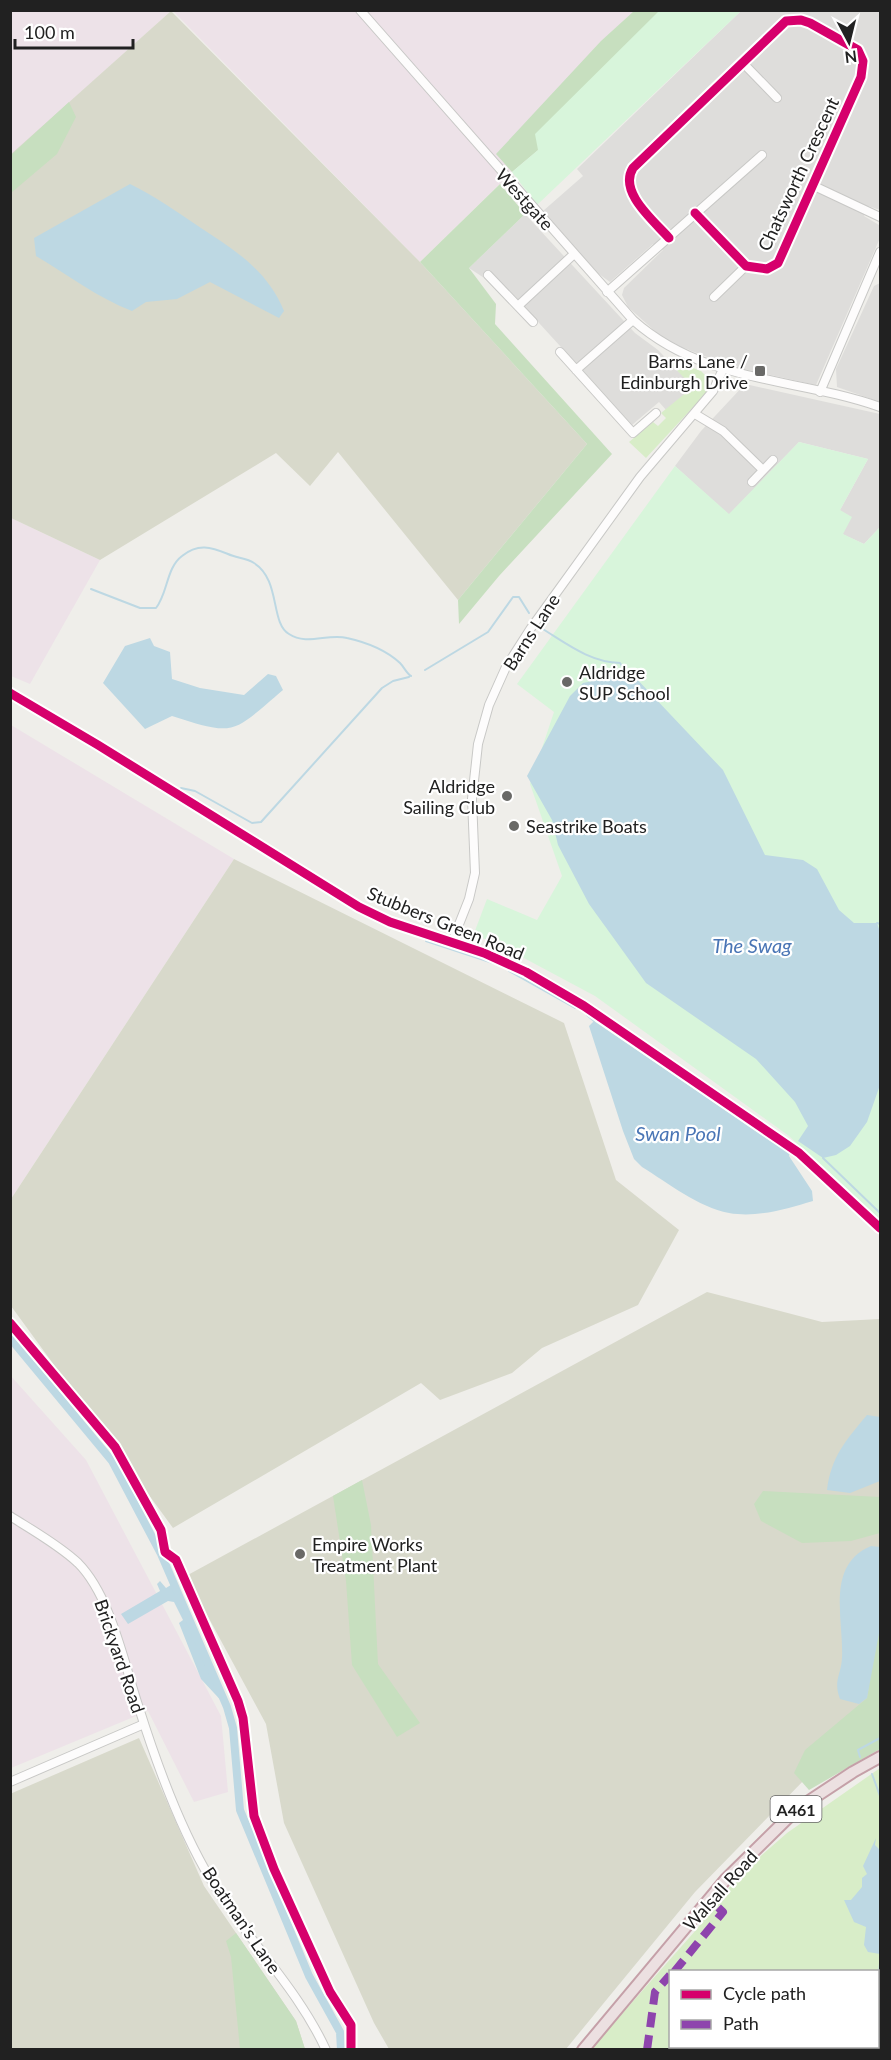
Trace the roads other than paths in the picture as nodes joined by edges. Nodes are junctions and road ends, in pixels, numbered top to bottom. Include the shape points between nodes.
1 (360, 10) edge
2 (742, 63) junction
3 (777, 98) dead end
4 (762, 155) dead end
5 (812, 185) junction
6 (695, 213) junction
7 (880, 217) edge
8 (669, 238) junction
9 (880, 252) edge
10 (574, 254) junction
11 (746, 266) junction
12 (872, 271) junction
13 (488, 275) dead end
14 (880, 275) edge
15 (607, 292) junction
16 (714, 298) dead end
17 (518, 306) junction
18 (633, 320) junction
19 (533, 322) dead end
20 (561, 352) dead end
21 (723, 369) junction
22 (576, 370) junction
23 (820, 392) junction
24 (880, 407) edge
25 (656, 413) dead end
26 (695, 414) junction
27 (773, 460) dead end
28 (763, 470) junction
29 (752, 482) dead end
30 (10, 693) edge
31 (452, 942) junction
32 (878, 1226) edge
33 (10, 1516) edge
34 (144, 1724) junction
35 (880, 1757) edge
36 (10, 1782) edge
37 (172, 1797) joint
38 (326, 2049) edge
39 (583, 2049) edge

1 - 10 street, Westgate
2 - 3 street
2 - 5 street, Chatsworth Crescent via 781,26 794,20 810,23 852,46 862,56 861,77
2 - 8 street, Chatsworth Crescent via 630,173 633,194
4 - 6 street
5 - 7 street
5 - 11 street, Chatsworth Crescent via 778,263 766,269
6 - 8 street
6 - 11 street, Chatsworth Crescent
8 - 15 street
9 - 12 street
10 - 15 street, Westgate
10 - 17 street
11 - 16 street
12 - 14 street
12 - 23 street
13 - 17 street
15 - 18 street, Westgate
17 - 19 street
18 - 21 street, Westgate via 667,347
18 - 22 street
20 - 22 street
21 - 23 street
21 - 26 street, Barns Lane via 713,391
22 - 25 street via 633,433
23 - 24 street
26 - 28 street via 723,431
26 - 31 street, Barns Lane via 640,477 531,628 497,687 483,724 474,771 473,888
27 - 28 street
28 - 29 street
30 - 31 street, Stubbers Green Road via 359,907 390,922
31 - 32 street, Stubbers Green Road via 534,977 649,1049 799,1153
33 - 34 street, Brickyard Road via 77,1562 95,1586
34 - 36 street
34 - 37 street, Brickyard Road
35 - 39 highway, Walsall Road / A461 via 797,1809 726,1879
37 - 38 street, Boatman's Lane via 211,1880 306,2012

